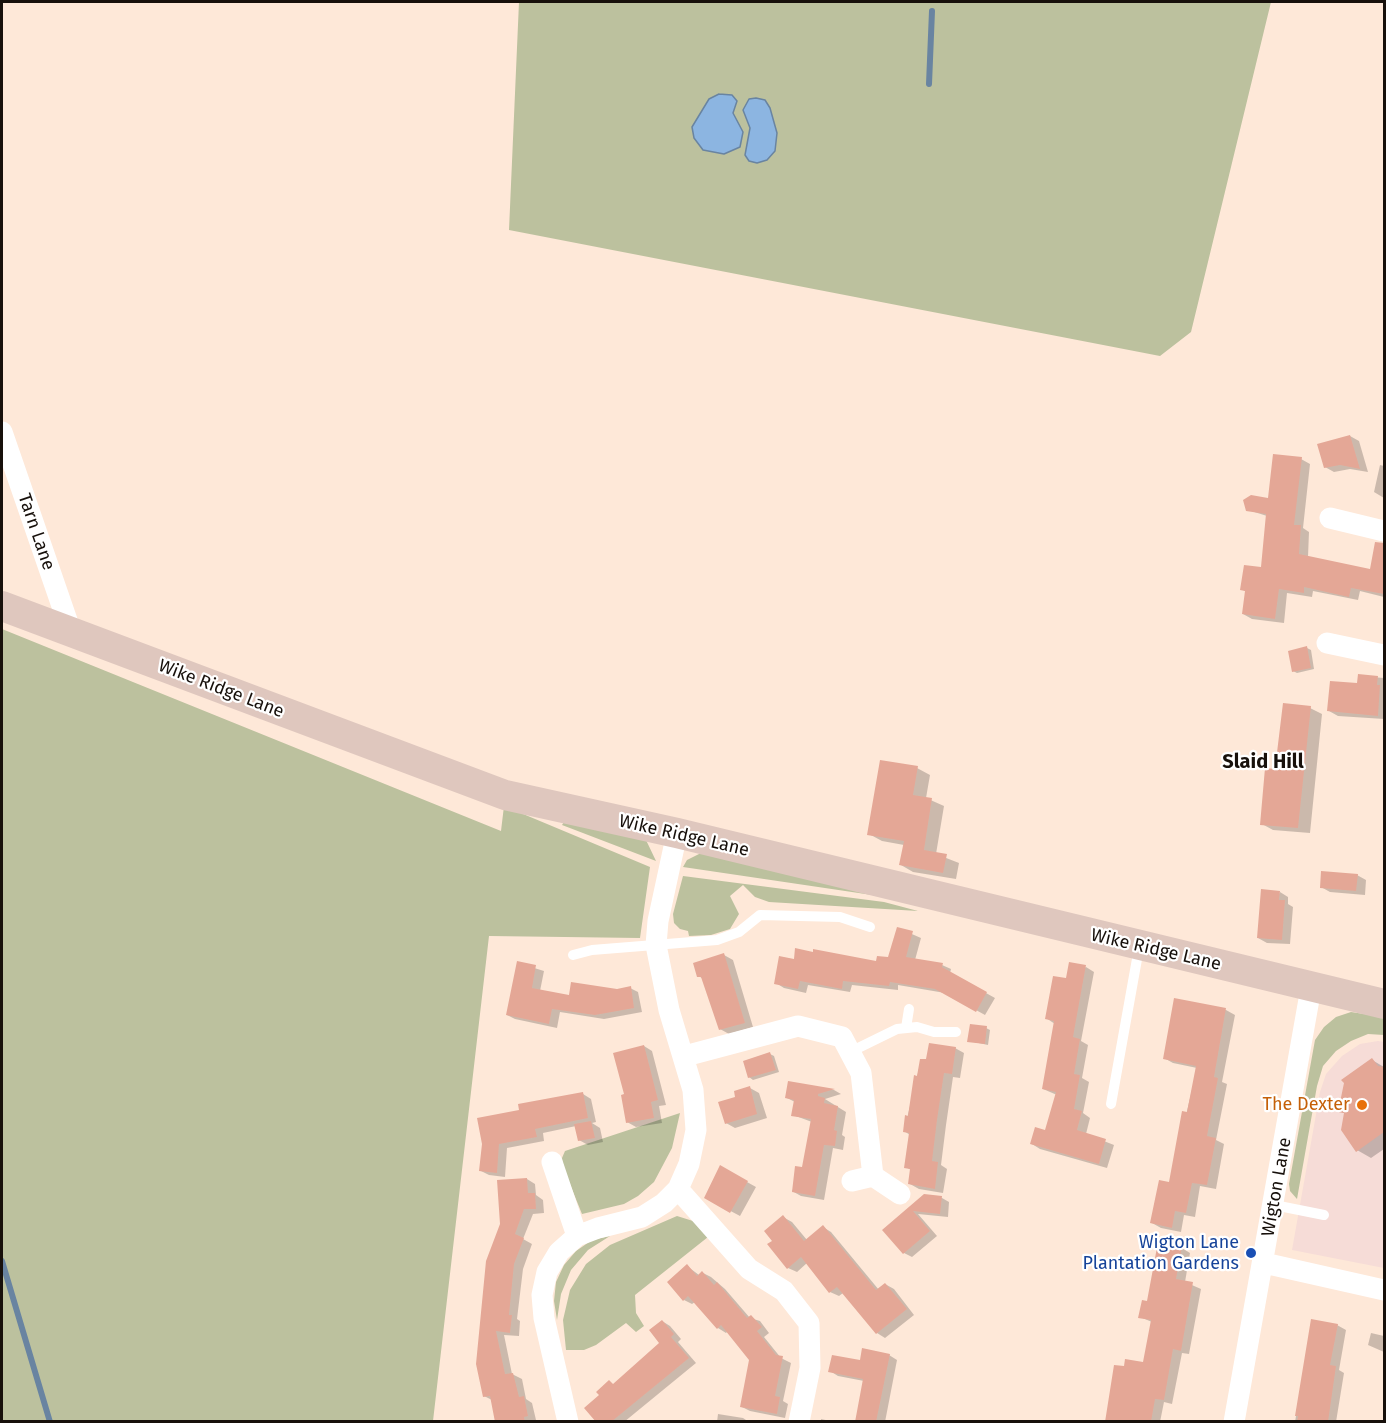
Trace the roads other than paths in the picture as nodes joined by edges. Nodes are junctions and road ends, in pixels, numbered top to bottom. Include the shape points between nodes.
1 (2, 432) edge
2 (1330, 518) dead end
3 (1384, 531) edge
4 (2, 606) edge
5 (71, 632) junction
6 (1327, 643) dead end
7 (1384, 655) edge
8 (677, 833) junction
9 (870, 927) dead end
10 (657, 945) junction
11 (1140, 947) junction
12 (573, 954) dead end
13 (1311, 988) junction
14 (1384, 998) edge
15 (909, 1009) dead end
16 (906, 1028) junction
17 (956, 1032) dead end
18 (850, 1052) junction
19 (685, 1056) junction
20 (1111, 1104) dead end
21 (552, 1162) dead end
22 (678, 1190) junction
23 (900, 1194) dead end
24 (1274, 1205) junction
25 (1324, 1215) dead end
26 (577, 1236) junction
27 (1264, 1263) junction
28 (1384, 1290) edge
29 (568, 1422) edge
30 (799, 1422) edge
31 (1234, 1422) edge

1 - 5 street, Tarn Lane
2 - 3 street
4 - 5 street, Wike Ridge Lane
5 - 8 street, Wike Ridge Lane via 505,795
6 - 7 street
8 - 10 street via 658,921
8 - 11 street, Wike Ridge Lane
9 - 10 lane via 840,917 760,915 739,932 717,940
10 - 12 lane
10 - 19 street via 669,1010
11 - 13 street, Wike Ridge Lane
11 - 20 lane
13 - 14 street, Wike Ridge Lane
13 - 24 street, Wigton Lane
15 - 16 lane
16 - 17 lane
16 - 18 lane
18 - 19 street via 842,1037 798,1026
18 - 23 street via 861,1073 862,1179
19 - 22 street via 693,1089 696,1130
21 - 26 street
22 - 26 street via 642,1217
22 - 30 street via 749,1269 784,1291 809,1323 810,1368
24 - 25 lane
24 - 27 street, Wigton Lane
26 - 29 street via 559,1252 547,1272 542,1295
27 - 28 street
27 - 31 street, Wigton Lane

